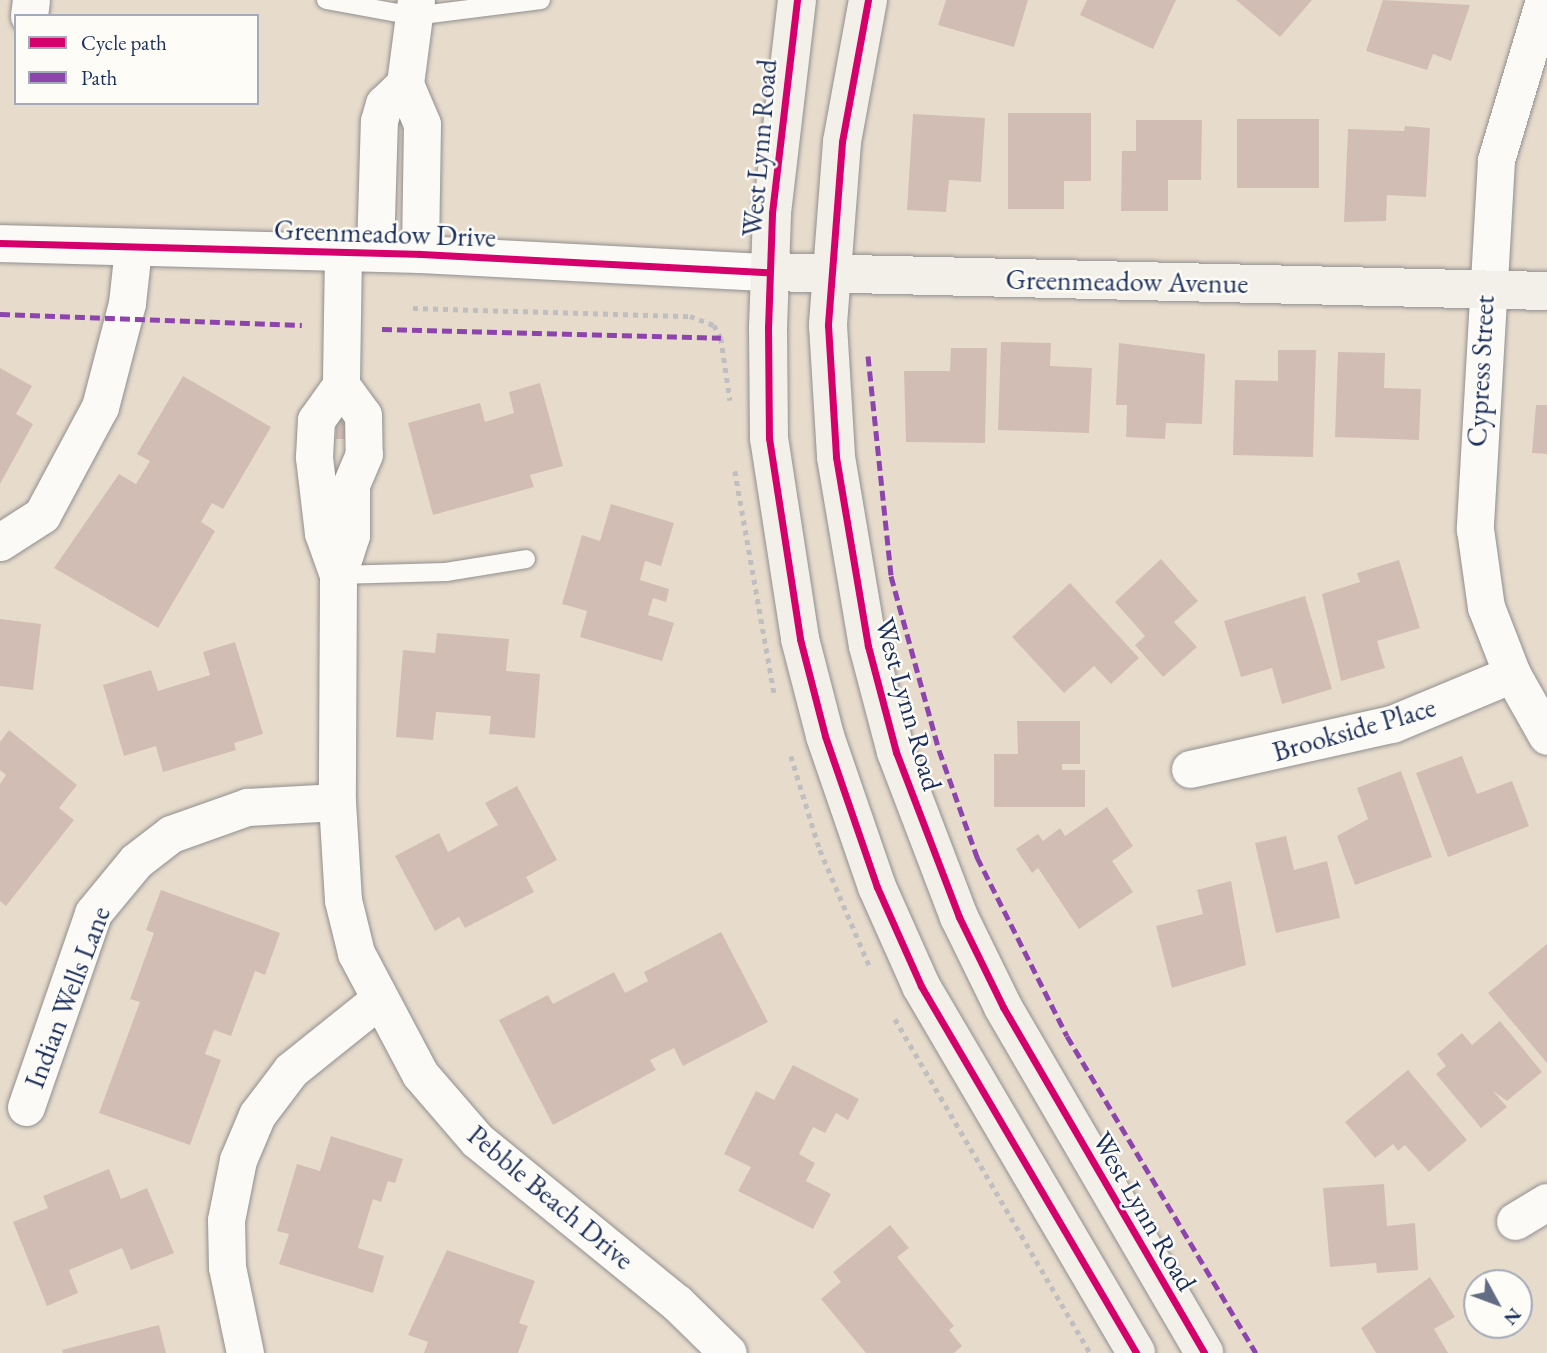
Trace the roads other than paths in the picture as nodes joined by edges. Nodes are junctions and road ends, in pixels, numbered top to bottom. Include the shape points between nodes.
1 (326, 0) edge
2 (541, 0) edge
3 (797, 0) edge
4 (868, 0) edge
5 (1544, 0) edge
6 (415, 8) edge
7 (405, 84) junction
8 (0, 243) edge
9 (133, 249) junction
10 (359, 252) junction
11 (420, 254) junction
12 (769, 272) junction
13 (830, 274) junction
14 (1484, 285) junction
15 (1547, 290) edge
16 (341, 385) junction
17 (360, 465) junction
18 (315, 468) junction
19 (0, 542) edge
20 (526, 559) dead end
21 (338, 575) junction
22 (1512, 674) junction
23 (1547, 736) edge
24 (1191, 769) dead end
25 (337, 802) junction
26 (377, 1001) junction
27 (26, 1107) dead end
28 (1547, 1202) edge
29 (1515, 1221) dead end
30 (245, 1353) edge
31 (728, 1353) edge
32 (1136, 1353) edge
33 (1204, 1353) edge

1 - 6 lane
2 - 6 lane
3 - 12 main road, West Lynn Road
4 - 13 main road, West Lynn Road via 842,142
5 - 14 street, Cypress Street via 1496,160
6 - 7 street
7 - 10 street, Greenmeadow Drive via 384,104 379,121
7 - 11 street, Greenmeadow Drive via 422,124
8 - 9 street, Greenmeadow Drive
9 - 10 street, Greenmeadow Drive
9 - 19 street via 126,310 100,407 42,515
10 - 11 street, Greenmeadow Drive
10 - 16 street
11 - 12 street, Greenmeadow Drive
12 - 13 main road, Greenmeadow Avenue
12 - 32 main road, West Lynn Road via 769,438 800,639 825,736 877,887 921,986
13 - 14 main road, Greenmeadow Avenue
13 - 33 main road, West Lynn Road via 836,457 868,646 896,752 959,917 1003,1007
14 - 15 main road, Greenmeadow Avenue
14 - 22 street, Cypress Street via 1475,529 1486,607
16 - 17 street, Pebble Beach Drive via 363,415
16 - 18 street, Pebble Beach Drive via 316,420
17 - 18 street via 334,481
17 - 21 street, Pebble Beach Drive via 351,485 351,536
18 - 21 street, Pebble Beach Drive via 323,533
20 - 21 lane via 446,572
21 - 25 street, Pebble Beach Drive
22 - 23 street, Cypress Street
22 - 24 street, Brookside Place via 1392,724
25 - 26 street, Pebble Beach Drive via 343,900
25 - 27 street, Indian Wells Lane via 247,807 171,834 128,869 93,913
26 - 30 street via 291,1070 257,1115 238,1160 226,1220 227,1267
26 - 31 street, Pebble Beach Drive via 420,1074 477,1140 677,1303
28 - 29 street

